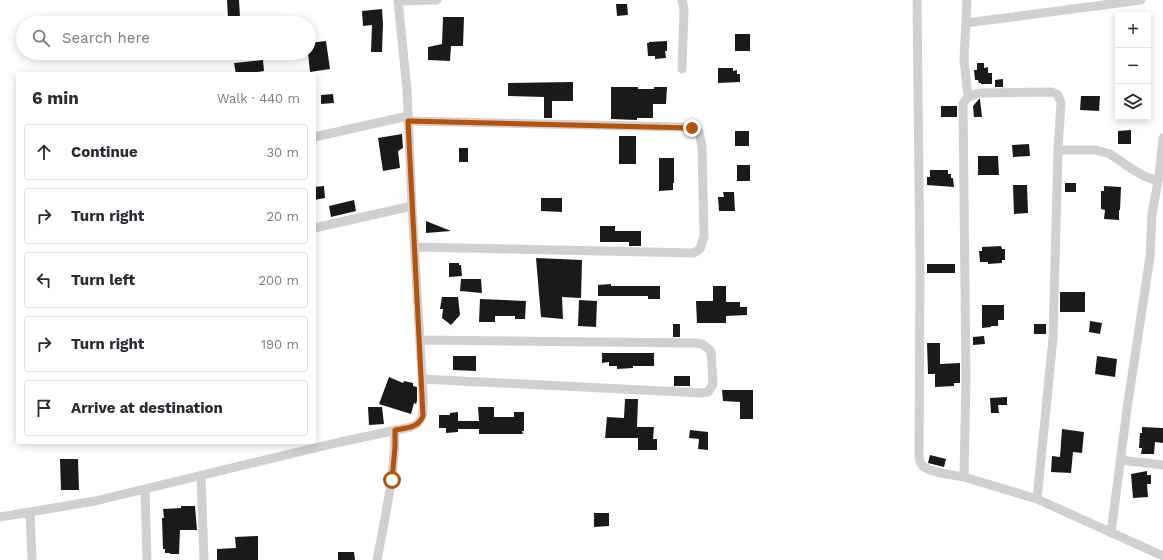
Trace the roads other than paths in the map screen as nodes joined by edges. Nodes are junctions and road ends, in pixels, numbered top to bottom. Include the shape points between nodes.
1 (437, 0) edge
2 (682, 0) edge
3 (917, 0) edge
4 (967, 0) edge
5 (1141, 0) edge
6 (398, 1) edge
7 (966, 22) junction
8 (682, 69) dead end
9 (968, 97) junction
10 (408, 119) junction
11 (316, 137) edge
12 (1163, 138) edge
13 (1058, 150) junction
14 (1158, 181) junction
15 (412, 206) junction
16 (316, 228) edge
17 (414, 247) junction
18 (420, 340) junction
19 (422, 379) junction
20 (395, 430) junction
21 (1120, 460) junction
22 (1163, 465) edge
23 (201, 476) junction
24 (964, 477) junction
25 (145, 489) junction
26 (1037, 499) junction
27 (30, 512) junction
28 (0, 517) edge
29 (1111, 533) junction
30 (1163, 556) edge
31 (32, 560) edge
32 (148, 560) edge
33 (204, 560) edge
34 (377, 560) edge

1 - 6 street
2 - 8 street
3 - 24 street via 919,454 920,462 928,470
4 - 7 street
5 - 7 street
6 - 10 street
7 - 9 street via 964,60
9 - 13 street via 980,94 1056,93 1061,103
9 - 24 street via 963,104 966,379
10 - 11 street
10 - 15 street
10 - 17 street via 692,128 699,132 702,146 704,237 700,249 694,253
12 - 14 street
13 - 14 street via 1096,150 1110,154 1144,176
13 - 26 street via 1054,338
14 - 21 street via 1152,214 1150,257
15 - 16 street
15 - 17 street
17 - 18 street
18 - 19 street
18 - 19 street via 702,344 711,351 713,384 708,392 702,393
19 - 20 street via 421,421 416,426
20 - 23 street
20 - 34 street via 392,480
21 - 22 street
21 - 29 street
23 - 25 street
23 - 33 street
24 - 26 street
25 - 27 street
25 - 32 street
26 - 29 street
27 - 28 street
27 - 31 street
29 - 30 street

